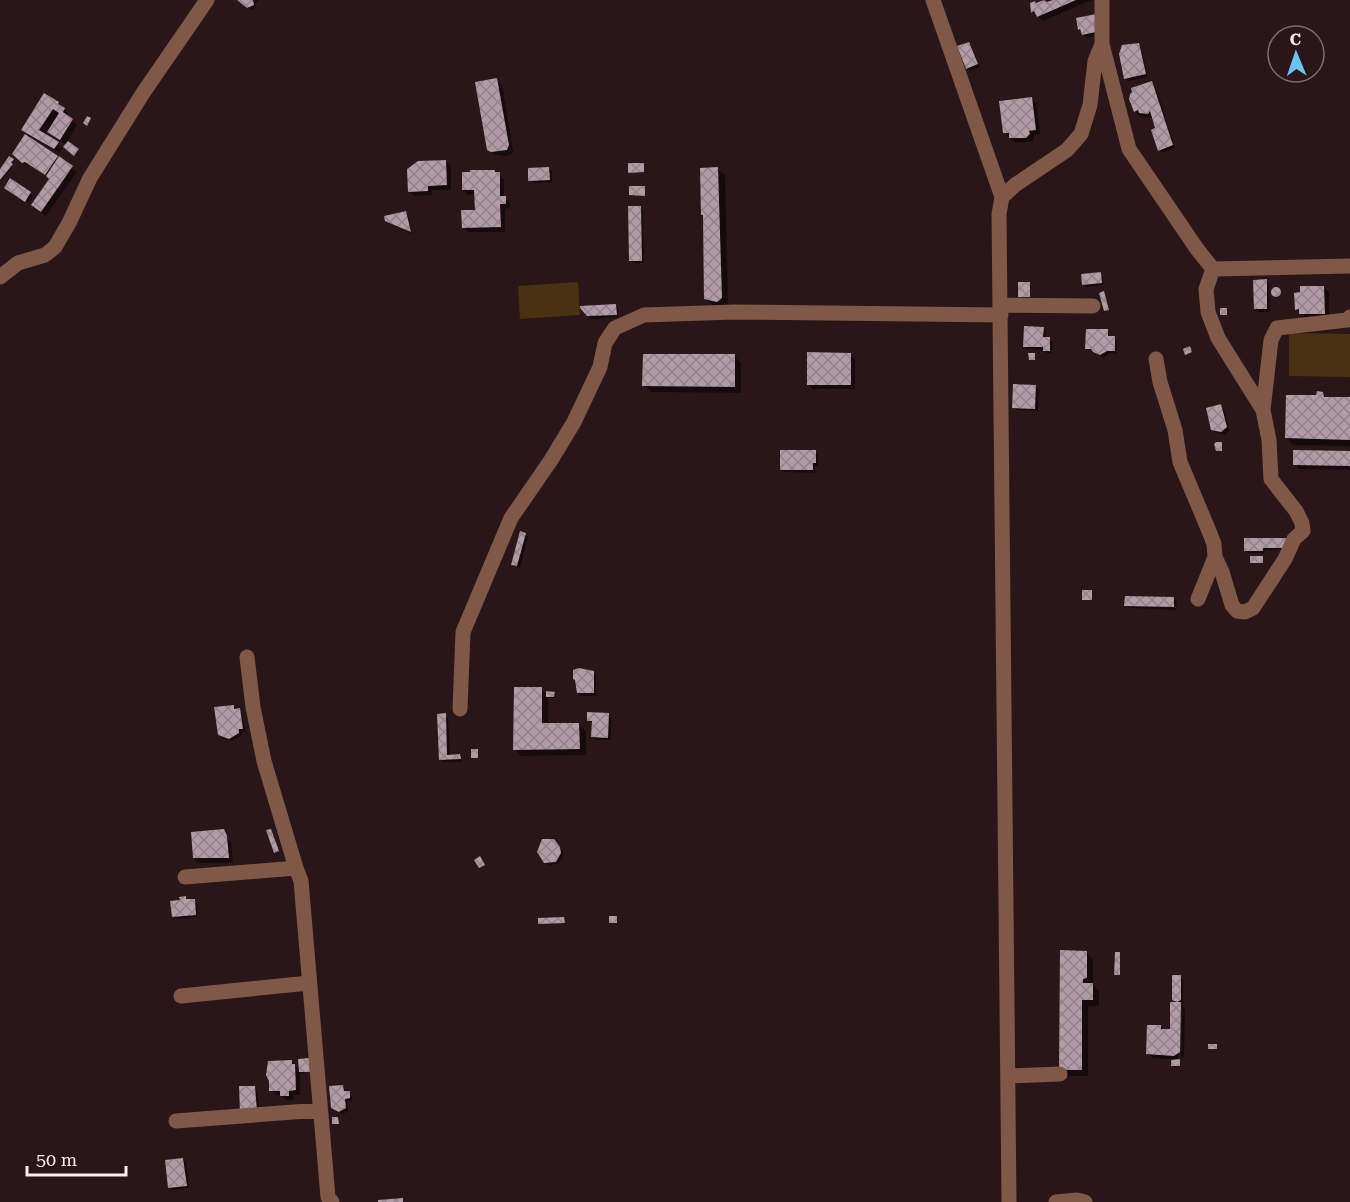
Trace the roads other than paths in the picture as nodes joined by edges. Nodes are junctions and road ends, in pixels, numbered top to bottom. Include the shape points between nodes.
1 (207, 0) edge
2 (933, 0) edge
3 (1102, 0) edge
4 (1102, 44) junction
5 (1002, 197) junction
6 (1350, 266) edge
7 (1213, 269) junction
8 (0, 277) edge
9 (1093, 306) dead end
10 (1001, 310) junction
11 (1350, 317) edge
12 (1156, 359) dead end
13 (1263, 410) junction
14 (1215, 557) junction
15 (1198, 599) dead end
16 (247, 657) dead end
17 (460, 709) dead end
18 (296, 868) junction
19 (185, 878) dead end
20 (309, 983) junction
21 (181, 996) dead end
22 (1060, 1074) dead end
23 (1008, 1076) junction
24 (320, 1110) junction
25 (176, 1120) dead end
26 (332, 1202) edge
27 (1009, 1202) edge
28 (1056, 1202) edge
29 (1085, 1202) edge

1 - 8 street via 90,178 55,247 45,255 18,263
2 - 5 street
3 - 4 street
4 - 5 street via 1081,134 1067,150
4 - 7 street via 1130,149
5 - 10 street
6 - 7 street
7 - 13 street via 1206,289 1208,312 1218,338
9 - 10 street
10 - 17 street via 644,315 615,328 605,343 600,368 574,422 511,518 474,605 464,632
10 - 23 street
11 - 13 street via 1277,328 1271,340
12 - 14 street via 1180,462 1214,544
13 - 14 street via 1270,479 1296,511 1303,531 1294,538 1253,608 1245,612 1232,605
14 - 15 street
16 - 18 street via 264,761
18 - 19 street
18 - 20 street via 302,881
20 - 21 street
20 - 24 street
22 - 23 street
23 - 27 street
24 - 25 street
24 - 26 street via 328,1197
28 - 29 street

